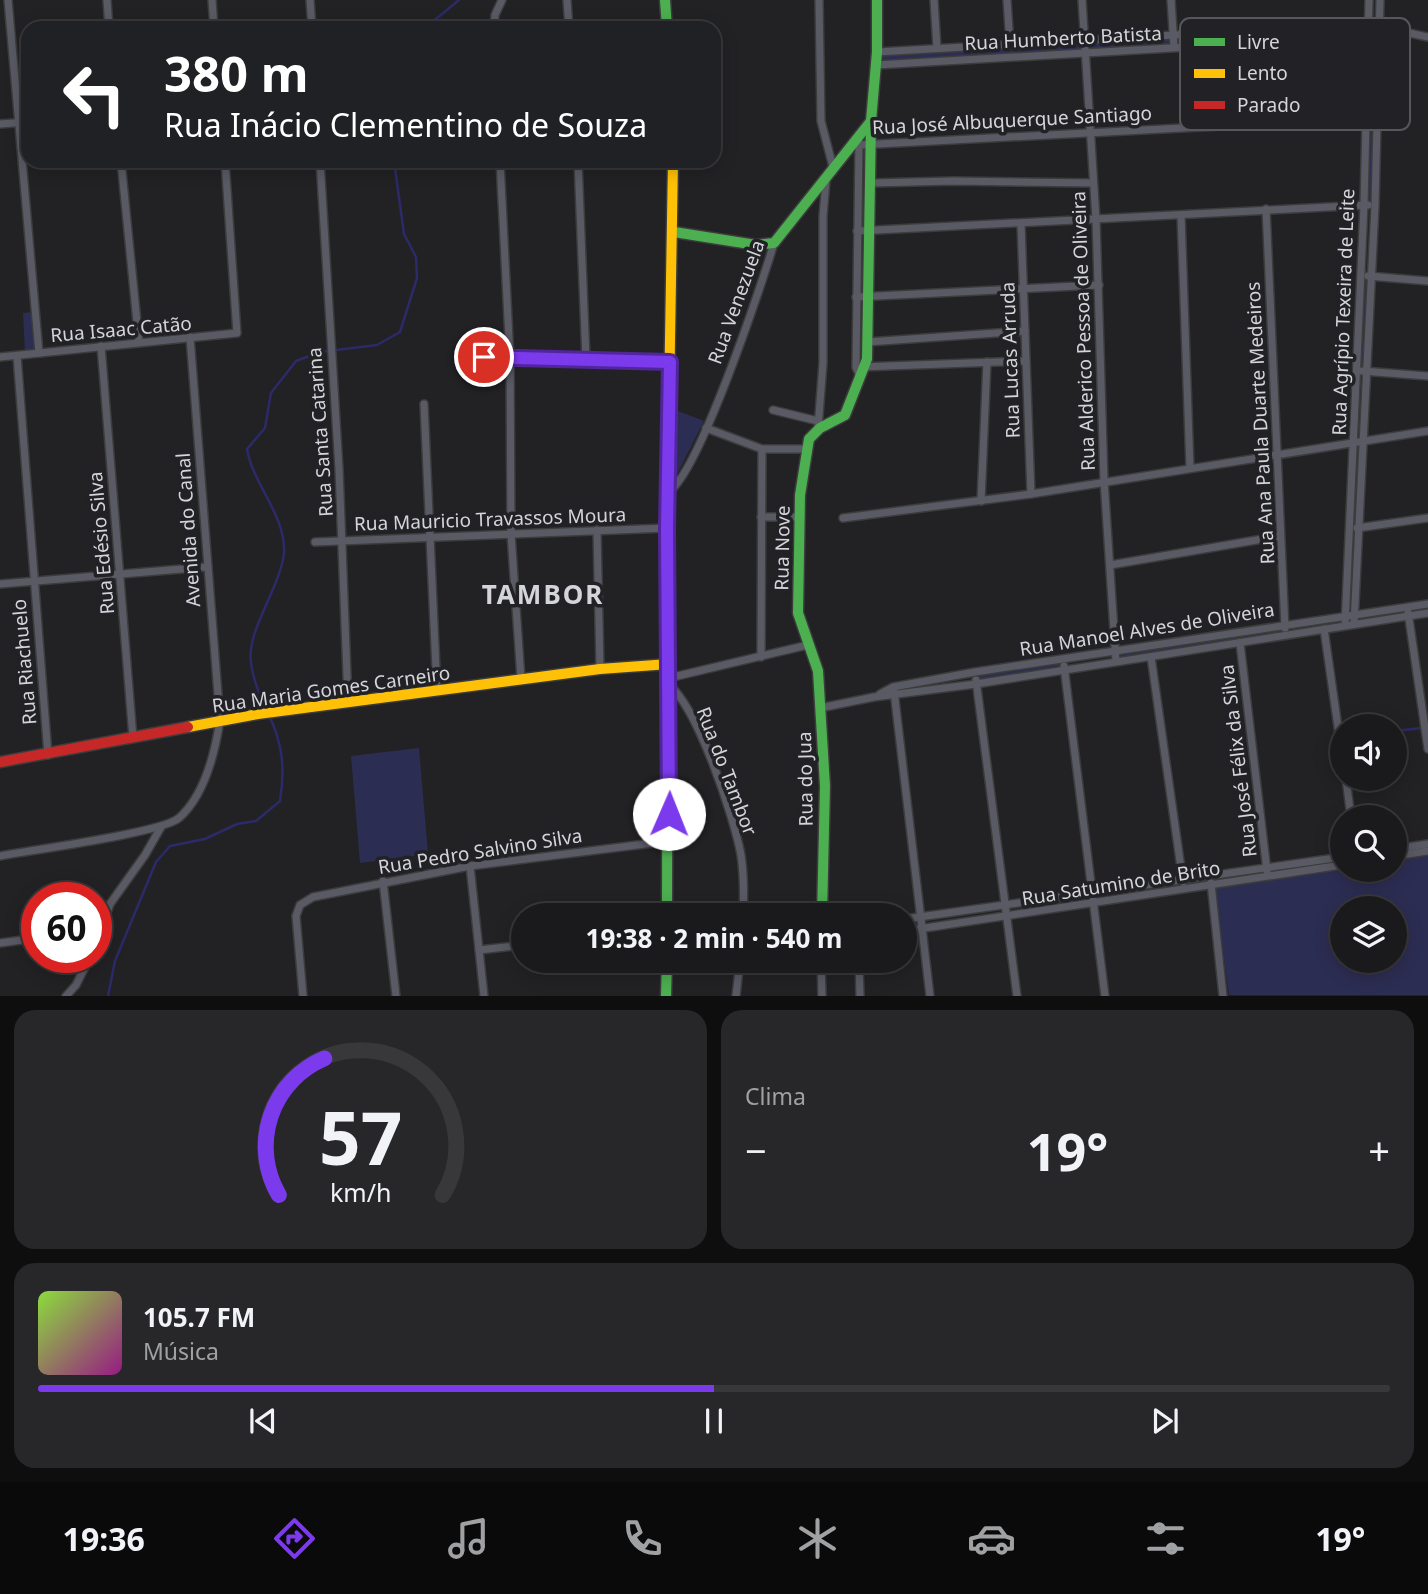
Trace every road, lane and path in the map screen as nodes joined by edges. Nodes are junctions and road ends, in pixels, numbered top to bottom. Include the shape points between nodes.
1 (8, 0) edge
2 (107, 0) edge
3 (212, 0) edge
4 (310, 0) edge
5 (502, 0) edge
6 (567, 0) edge
7 (665, 0) edge
8 (819, 0) edge
9 (877, 0) edge
10 (934, 0) edge
11 (1007, 0) edge
12 (1082, 0) edge
13 (1171, 0) edge
14 (1369, 0) edge
15 (1380, 0) edge
16 (1368, 18) edge
17 (1379, 18) edge
18 (108, 21) edge
19 (214, 21) edge
20 (312, 21) edge
21 (496, 21) edge
22 (568, 21) edge
23 (666, 21) edge
24 (1173, 34) junction
25 (1180, 34) edge
26 (1410, 34) edge
27 (1428, 37) edge
28 (1084, 40) junction
29 (1010, 44) junction
30 (1174, 47) junction
31 (1180, 47) edge
32 (937, 48) junction
33 (877, 52) junction
34 (1085, 52) junction
35 (876, 65) junction
36 (871, 121) junction
37 (18, 122) junction
38 (0, 124) edge
39 (1180, 129) edge
40 (1366, 130) edge
41 (1376, 130) edge
42 (1091, 135) junction
43 (859, 141) junction
44 (870, 144) junction
45 (21, 155) edge
46 (833, 167) junction
47 (22, 168) edge
48 (122, 168) edge
49 (226, 168) edge
50 (320, 168) edge
51 (500, 168) edge
52 (578, 168) edge
53 (673, 168) edge
54 (826, 176) junction
55 (870, 183) junction
56 (1093, 183) junction
57 (1364, 205) junction
58 (1375, 206) junction
59 (1266, 209) junction
60 (1181, 215) junction
61 (1096, 219) junction
62 (1021, 224) junction
63 (857, 231) junction
64 (870, 231) junction
65 (674, 232) junction
66 (775, 243) junction
67 (1361, 276) junction
68 (1372, 276) junction
69 (1428, 281) edge
70 (1099, 285) junction
71 (1024, 288) junction
72 (856, 296) junction
73 (868, 297) junction
74 (1025, 331) junction
75 (190, 338) junction
76 (139, 342) junction
77 (867, 342) junction
78 (101, 346) junction
79 (39, 353) junction
80 (0, 356) edge
81 (17, 356) junction
82 (484, 357) dead end
83 (510, 359) junction
84 (586, 359) junction
85 (1026, 361) junction
86 (670, 362) junction
87 (987, 362) junction
88 (860, 370) junction
89 (1356, 371) junction
90 (1366, 371) junction
91 (1428, 376) edge
92 (424, 404) dead end
93 (773, 410) dead end
94 (818, 424) junction
95 (706, 428) junction
96 (1428, 431) edge
97 (1364, 440) junction
98 (1353, 441) junction
99 (762, 449) junction
100 (804, 449) junction
101 (1275, 454) junction
102 (1190, 468) junction
103 (1104, 480) junction
104 (668, 492) junction
105 (1031, 494) junction
106 (981, 501) junction
107 (761, 517) junction
108 (800, 517) junction
109 (843, 518) dead end
110 (1428, 518) edge
111 (667, 528) junction
112 (1359, 528) junction
113 (1350, 529) junction
114 (597, 530) junction
115 (511, 534) junction
116 (428, 536) junction
117 (1280, 536) junction
118 (342, 541) junction
119 (315, 542) dead end
120 (1110, 565) junction
121 (206, 567) junction
122 (119, 576) junction
123 (33, 582) junction
124 (0, 584) edge
125 (1428, 604) edge
126 (1408, 612) junction
127 (1428, 613) edge
128 (1349, 615) junction
129 (1285, 624) junction
130 (1349, 625) junction
131 (1324, 629) junction
132 (1286, 635) junction
133 (1240, 643) junction
134 (808, 645) junction
135 (1115, 649) junction
136 (761, 657) junction
137 (1151, 657) junction
138 (1063, 658) junction
139 (1116, 661) junction
140 (1428, 662) edge
141 (669, 664) junction
142 (1416, 664) junction
143 (600, 669) junction
144 (1065, 670) junction
145 (975, 672) junction
146 (521, 679) junction
147 (669, 681) junction
148 (976, 684) junction
149 (437, 691) junction
150 (894, 691) junction
151 (348, 701) junction
152 (820, 708) junction
153 (1336, 714) edge
154 (220, 720) junction
155 (1426, 722) edge
156 (133, 738) junction
157 (1428, 749) edge
158 (48, 755) junction
159 (0, 762) edge
160 (161, 827) junction
161 (669, 841) junction
162 (1428, 844) edge
163 (1407, 847) edge
164 (1428, 850) edge
165 (1407, 854) edge
166 (0, 856) edge
167 (1330, 859) edge
168 (470, 866) junction
169 (1330, 866) edge
170 (1267, 872) junction
171 (383, 881) junction
172 (1183, 882) junction
173 (1210, 882) junction
174 (1091, 893) junction
175 (112, 902) edge
176 (667, 903) edge
177 (743, 903) edge
178 (822, 903) edge
179 (1093, 903) junction
180 (1005, 904) junction
181 (1007, 916) junction
182 (922, 917) junction
183 (917, 918) edge
184 (923, 928) junction
185 (917, 929) edge
186 (21, 940) edge
187 (0, 943) edge
188 (511, 946) edge
189 (479, 950) junction
190 (80, 973) edge
191 (667, 973) edge
192 (739, 973) edge
193 (821, 973) edge
194 (859, 973) edge
195 (68, 994) edge
196 (303, 996) edge
197 (396, 996) edge
198 (484, 996) edge
199 (667, 996) edge
200 (736, 996) edge
201 (822, 996) edge
202 (860, 996) edge
203 (930, 996) edge
204 (1017, 996) edge
205 (1105, 996) edge
206 (1223, 996) edge

1 - 37 street
2 - 18 street
3 - 19 street
4 - 20 street
5 - 21 street
6 - 22 street
7 - 23 street
8 - 46 street via 821,121
9 - 33 street
10 - 32 street
11 - 29 street
12 - 28 street, Rua Alderico Pessoa de Oliveira
13 - 24 street
14 - 16 street, Rua Agrípio Texeira de Leite
15 - 17 street, Rua Agrípio Texeira de Leite
24 - 25 street, Rua Humberto Batista
24 - 28 street, Rua Humberto Batista
24 - 30 street
26 - 27 street
28 - 29 street, Rua Humberto Batista
28 - 34 street, Rua Alderico Pessoa de Oliveira
29 - 32 street, Rua Humberto Batista
30 - 31 street, Rua Humberto Batista
30 - 34 street, Rua Humberto Batista
32 - 33 street, Rua Humberto Batista
33 - 35 street
34 - 35 street, Rua Humberto Batista
34 - 42 street, Rua Alderico Pessoa de Oliveira
35 - 36 street
36 - 43 street, Rua José Albuquerque Santiago
36 - 44 street
37 - 38 street
37 - 45 street
39 - 42 street, Rua José Albuquerque Santiago
40 - 57 street, Rua Agrípio Texeira de Leite
41 - 58 street, Rua Agrípio Texeira de Leite
42 - 44 street, Rua José Albuquerque Santiago
42 - 56 street, Rua Alderico Pessoa de Oliveira
43 - 44 street, Rua José Albuquerque Santiago
43 - 46 street, Rua Venezuela
43 - 63 street
44 - 55 street
46 - 54 street, Rua Venezuela
47 - 79 street
48 - 76 street
49 - 75 street, Rua Isaac Catão via 239,326 233,335
50 - 118 street, Rua Santa Catarina
51 - 83 street
52 - 84 street
53 - 65 street
54 - 66 street, Rua Venezuela
54 - 94 street
55 - 56 street
55 - 64 street
56 - 61 street, Rua Alderico Pessoa de Oliveira
57 - 58 street
57 - 59 street
57 - 67 street, Rua Agrípio Texeira de Leite
58 - 68 street, Rua Agrípio Texeira de Leite
59 - 60 street
59 - 101 street, Rua Ana Paula Duarte Medeiros
60 - 61 street
60 - 102 street
61 - 62 street
61 - 70 street, Rua Alderico Pessoa de Oliveira
62 - 64 street
62 - 71 street, Rua Lucas Arruda
63 - 64 street
63 - 72 street
64 - 73 street
65 - 66 street via 756,245
65 - 86 street
66 - 95 street, Rua Venezuela
67 - 68 street
67 - 89 street, Rua Agrípio Texeira de Leite
68 - 69 street
68 - 90 street, Rua Agrípio Texeira de Leite
70 - 71 street
70 - 103 street, Rua Alderico Pessoa de Oliveira
71 - 73 street
71 - 74 street, Rua Lucas Arruda
72 - 73 street
72 - 88 street
73 - 77 street
74 - 77 street
74 - 85 street, Rua Lucas Arruda
75 - 76 street, Rua Isaac Catão
75 - 121 street, Avenida do Canal
76 - 78 street, Rua Isaac Catão
77 - 88 street
78 - 79 street, Rua Isaac Catão
78 - 122 street, Rua Edésio Silva
79 - 81 street, Rua Isaac Catão
80 - 81 street, Rua Isaac Catão
81 - 123 street, Rua Riachuelo
82 - 83 street
83 - 84 street
83 - 115 street
84 - 86 street
85 - 87 street
85 - 105 street, Rua Lucas Arruda
86 - 104 street
87 - 88 street
87 - 106 street
88 - 94 street via 845,415
89 - 90 street
89 - 98 street, Rua Agrípio Texeira de Leite
90 - 91 street
90 - 97 street, Rua Agrípio Texeira de Leite
92 - 116 street
93 - 94 street
94 - 100 street
95 - 99 street
95 - 104 street, Rua Venezuela via 678,483
96 - 97 street
97 - 98 street
97 - 112 street, Rua Agrípio Texeira de Leite
98 - 101 street
98 - 113 street, Rua Agrípio Texeira de Leite
99 - 100 street
99 - 107 street
100 - 108 street, Rua Nove
101 - 102 street
101 - 117 street, Rua Ana Paula Duarte Medeiros
102 - 103 street
103 - 105 street
103 - 120 street, Rua Alderico Pessoa de Oliveira
104 - 111 street
105 - 106 street
106 - 109 street
107 - 108 street
107 - 136 street
108 - 134 street, Rua Nove via 798,613
110 - 112 street
111 - 114 street, Rua Mauricio Travassos Moura
111 - 141 street
112 - 113 street
112 - 128 street, Rua Agrípio Texeira de Leite
113 - 128 street, Rua Agrípio Texeira de Leite
114 - 115 street, Rua Mauricio Travassos Moura
114 - 143 street
115 - 116 street, Rua Mauricio Travassos Moura
115 - 146 street
116 - 118 street, Rua Mauricio Travassos Moura
116 - 149 street
117 - 120 street
117 - 129 street, Rua Ana Paula Duarte Medeiros
118 - 119 street, Rua Mauricio Travassos Moura
118 - 151 street, Rua Santa Catarina
120 - 135 street, Rua Alderico Pessoa de Oliveira
121 - 122 street
121 - 154 street, Avenida do Canal
122 - 123 street
122 - 156 street, Rua Edésio Silva
123 - 124 street
123 - 158 street, Rua Riachuelo
125 - 126 street, Rua Manoel Alves de Oliveira
126 - 127 street, Rua Manoel Alves de Oliveira
126 - 128 street, Rua Manoel Alves de Oliveira
126 - 130 street, Rua Manoel Alves de Oliveira
126 - 142 street
128 - 129 street, Rua Manoel Alves de Oliveira
128 - 130 street, Rua Agrípio Texeira de Leite
129 - 132 street, Rua Ana Paula Duarte Medeiros
129 - 135 street, Rua Manoel Alves de Oliveira
130 - 131 street, Rua Manoel Alves de Oliveira
131 - 132 street, Rua Manoel Alves de Oliveira
131 - 153 street
132 - 133 street, Rua Manoel Alves de Oliveira
133 - 137 street, Rua Manoel Alves de Oliveira
133 - 170 street, Rua José Félix da Silva
134 - 136 street
134 - 152 street, Rua do Jua via 817,661
135 - 138 street, Rua Manoel Alves de Oliveira
135 - 139 street, Rua Alderico Pessoa de Oliveira
136 - 147 street
137 - 139 street, Rua Manoel Alves de Oliveira
137 - 172 street
138 - 144 street
138 - 145 street, Rua Manoel Alves de Oliveira
139 - 144 street, Rua Manoel Alves de Oliveira
140 - 142 street
141 - 143 street, Rua Maria Gomes Carneiro
141 - 147 street
142 - 155 street
143 - 146 street, Rua Maria Gomes Carneiro
144 - 148 street, Rua Manoel Alves de Oliveira
144 - 174 street
145 - 148 street
145 - 150 street, Rua Manoel Alves de Oliveira
146 - 149 street, Rua Maria Gomes Carneiro
147 - 161 street
147 - 177 street, Rua do Tambor via 687,708 730,814 741,858
148 - 150 street, Rua Manoel Alves de Oliveira
148 - 180 street
149 - 151 street, Rua Maria Gomes Carneiro
150 - 152 street, Rua Manoel Alves de Oliveira
150 - 182 street
151 - 154 street, Rua Maria Gomes Carneiro
152 - 178 street, Rua do Jua via 825,786
154 - 156 street, Rua Maria Gomes Carneiro
154 - 160 street, Avenida do Canal via 212,760 191,804 179,818
155 - 157 street
156 - 158 street, Rua Maria Gomes Carneiro
158 - 159 street, Rua Maria Gomes Carneiro
160 - 166 street
160 - 175 street
161 - 168 street, Rua Pedro Salvino Silva
161 - 176 street
162 - 163 street
164 - 165 street
167 - 170 street, Rua Satumino de Brito
168 - 171 street, Rua Pedro Salvino Silva
168 - 189 street
169 - 170 street, Rua Satumino de Brito
170 - 173 street, Rua Satumino de Brito
171 - 196 street, Rua Pedro Salvino Silva via 313,897 300,905 296,916
171 - 197 street
172 - 173 street, Rua Satumino de Brito
172 - 174 street, Rua Satumino de Brito
173 - 179 street, Rua Satumino de Brito
173 - 206 street
174 - 179 street
174 - 180 street, Rua Satumino de Brito
179 - 181 street, Rua Satumino de Brito
179 - 205 street
180 - 181 street
180 - 182 street, Rua Satumino de Brito
181 - 184 street, Rua Satumino de Brito
181 - 204 street
182 - 183 street, Rua Satumino de Brito
182 - 184 street
184 - 185 street, Rua Satumino de Brito
184 - 203 street
186 - 187 street
188 - 189 street
189 - 198 street
190 - 195 street
191 - 199 street
192 - 200 street
193 - 201 street
194 - 202 street

